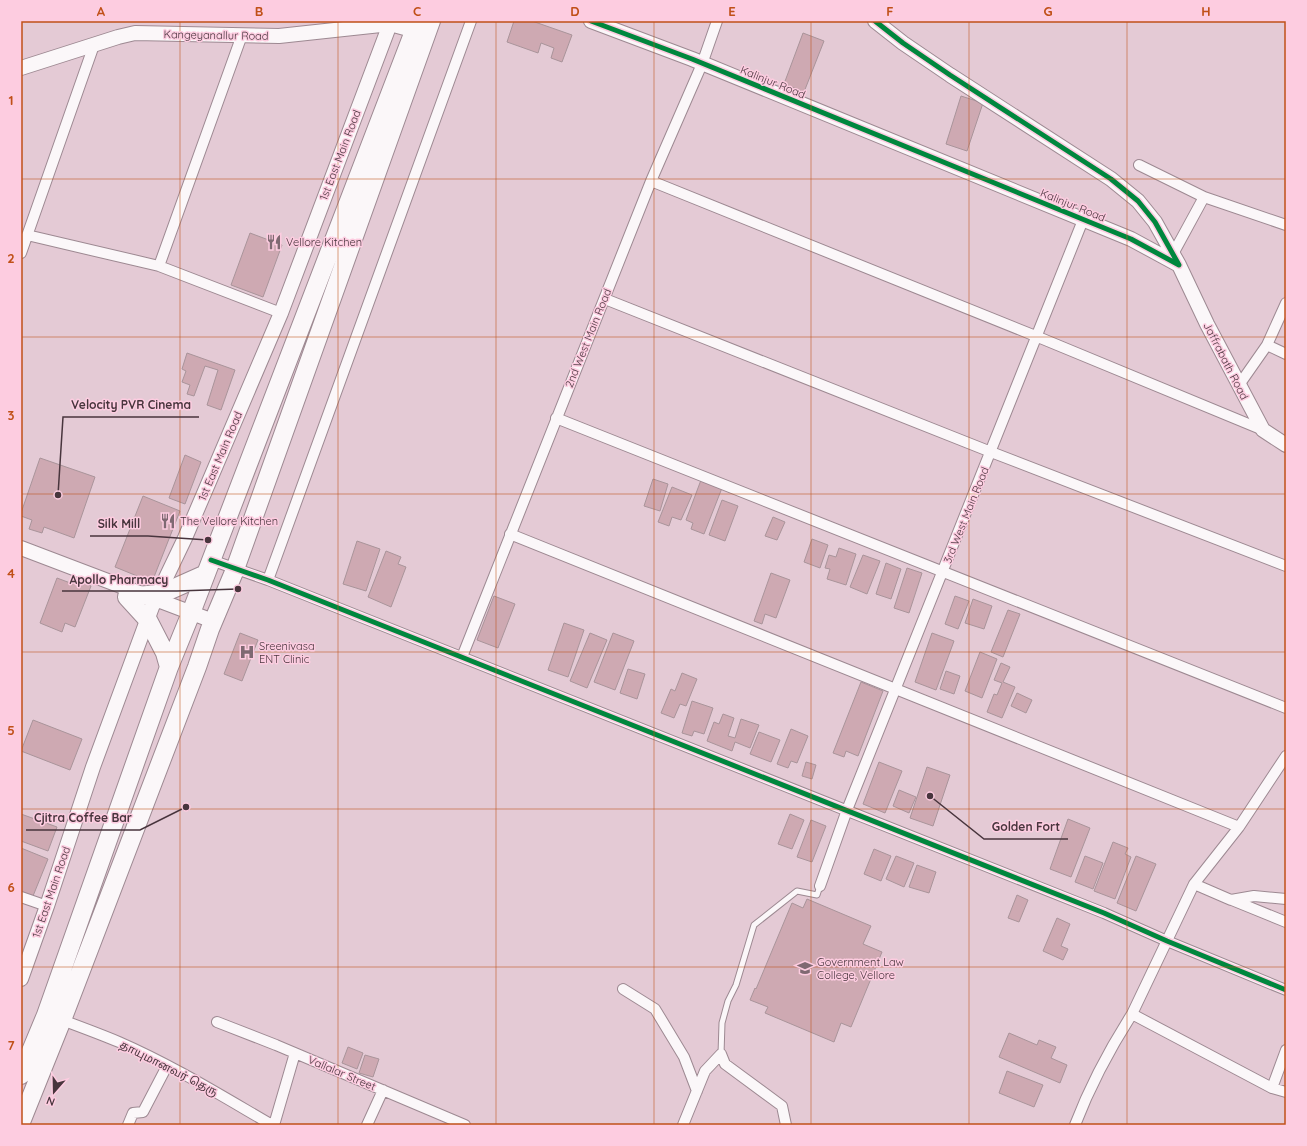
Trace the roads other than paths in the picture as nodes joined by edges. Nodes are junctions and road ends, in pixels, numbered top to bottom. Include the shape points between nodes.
1 (471, 21) edge
2 (591, 21) edge
3 (717, 21) edge
4 (875, 21) edge
5 (390, 24) junction
6 (423, 26) edge
7 (242, 35) junction
8 (94, 45) junction
9 (702, 64) junction
10 (21, 68) edge
11 (1139, 165) dead end
12 (651, 181) junction
13 (1204, 197) junction
14 (1084, 220) junction
15 (1286, 226) edge
16 (27, 235) junction
17 (21, 253) edge
18 (1176, 259) junction
19 (159, 266) junction
20 (605, 299) junction
21 (1286, 303) edge
22 (281, 313) junction
23 (1038, 337) junction
24 (1267, 345) junction
25 (1286, 354) edge
26 (1239, 385) junction
27 (556, 418) junction
28 (1262, 430) junction
29 (1286, 445) edge
30 (991, 452) junction
31 (510, 534) junction
32 (21, 548) edge
33 (21, 555) edge
34 (1286, 566) edge
35 (208, 567) junction
36 (235, 568) junction
37 (943, 572) junction
38 (268, 580) junction
39 (147, 602) junction
40 (190, 617) junction
41 (212, 625) junction
42 (462, 657) junction
43 (169, 667) junction
44 (896, 689) junction
45 (1286, 708) edge
46 (1286, 756) edge
47 (847, 810) junction
48 (1239, 827) junction
49 (1194, 884) junction
50 (820, 886) joint
51 (21, 897) edge
52 (1286, 899) edge
53 (1231, 900) junction
54 (47, 906) junction
55 (1286, 922) edge
56 (1167, 941) junction
57 (21, 979) edge
58 (623, 989) dead end
59 (1286, 990) edge
60 (1132, 1014) junction
61 (62, 1020) junction
62 (217, 1022) dead end
63 (1286, 1050) edge
64 (296, 1053) junction
65 (721, 1054) junction
66 (167, 1066) junction
67 (21, 1075) edge
68 (1272, 1088) junction
69 (384, 1090) junction
70 (697, 1091) junction
71 (1286, 1092) edge
72 (21, 1122) edge
73 (128, 1125) edge
74 (273, 1125) edge
75 (367, 1125) edge
76 (465, 1125) edge
77 (683, 1125) edge
78 (786, 1125) edge
79 (1075, 1125) edge

1 - 38 street
2 - 9 street, Kalinjur Road
3 - 9 street, 2nd West Main Road
4 - 18 street via 950,75 1111,179 1138,201 1155,222
5 - 6 street, Kangeyanallur Road
5 - 7 street, Kangeyanallur Road via 279,36
5 - 22 street, 1st East Main Road
6 - 35 highway
6 - 36 highway
7 - 8 street, Kangeyanallur Road via 134,33
7 - 19 street
8 - 10 street, Kangeyanallur Road
8 - 16 street
9 - 12 street, 2nd West Main Road
9 - 14 street, Kalinjur Road
11 - 13 street
12 - 20 street, 2nd West Main Road
12 - 23 street
13 - 15 street
13 - 18 street
14 - 18 street, Kalinjur Road
14 - 23 street, 3rd West Main Road
16 - 17 street
16 - 19 street
18 - 26 street, Jaffrabath Road
19 - 22 street
20 - 27 street, 2nd West Main Road
20 - 30 street
21 - 24 street
22 - 39 street, 1st East Main Road via 185,538
23 - 28 street
23 - 30 street, 3rd West Main Road
24 - 25 street
24 - 26 street
26 - 28 street, Jaffrabath Road
27 - 31 street, 2nd West Main Road
27 - 37 street
28 - 29 street
30 - 34 street
30 - 37 street, 3rd West Main Road
31 - 42 street, 2nd West Main Road
31 - 44 street
32 - 39 street
33 - 39 street
35 - 36 street
35 - 39 highway
35 - 40 highway
36 - 38 street
36 - 41 highway
37 - 44 street, 3rd West Main Road
37 - 45 street
38 - 42 street
39 - 40 street
39 - 43 highway
39 - 54 street, 1st East Main Road
40 - 41 street
40 - 43 highway
41 - 61 highway
42 - 47 street
43 - 67 highway via 49,1008
44 - 47 street, 3rd West Main Road
44 - 48 street
46 - 48 street
47 - 50 street, 3rd West Main Road
47 - 56 street via 1104,913
48 - 49 street
49 - 53 street
49 - 56 street
50 - 65 lane via 817,895 797,891 754,925 722,1023
51 - 54 street
52 - 53 street via 1254,896
53 - 55 street
54 - 57 street, 1st East Main Road
56 - 59 street
56 - 60 street
58 - 70 street via 655,1009 684,1057
60 - 68 street
60 - 79 street via 1098,1071
61 - 66 street, தாயுமானவர் தெரு via 119,1042
61 - 72 highway
62 - 64 street, Vallalar Street
63 - 68 street
64 - 69 street, Vallalar Street
64 - 74 street
65 - 70 street via 705,1071
65 - 78 street via 725,1064 782,1106
66 - 73 street via 143,1112 133,1113
66 - 74 street, தாயுமானவர் தெரு
68 - 71 street
69 - 75 street
69 - 76 street, Vallalar Street
70 - 77 street

